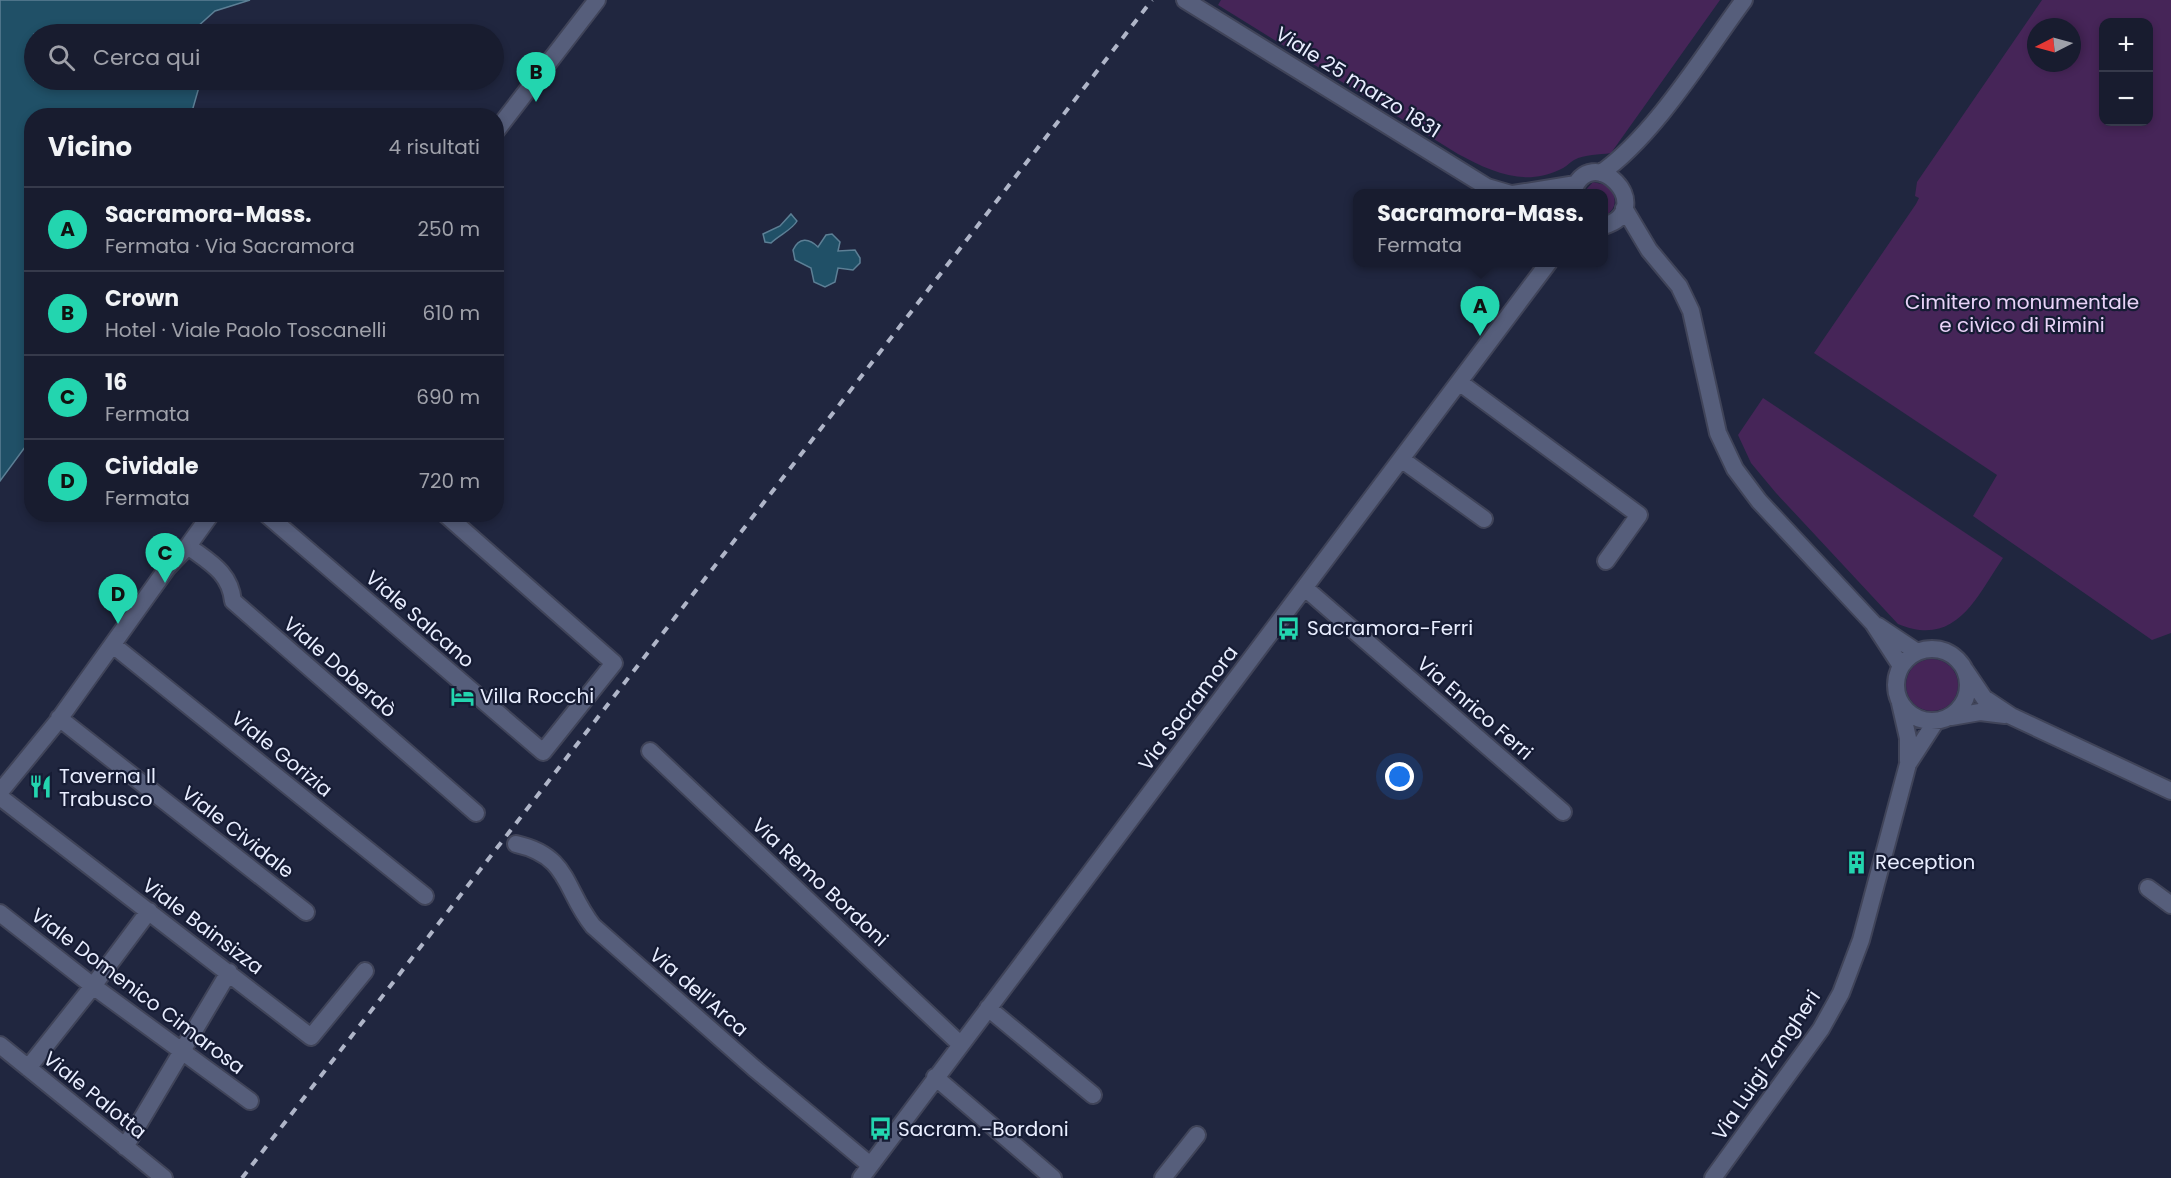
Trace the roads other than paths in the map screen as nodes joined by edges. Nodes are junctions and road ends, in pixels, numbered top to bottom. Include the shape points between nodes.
1 (597, 0) edge
2 (1185, 0) edge
3 (1744, 0) edge
4 (504, 121) edge
5 (1645, 133) junction
6 (1601, 173) junction
7 (1494, 189) edge
8 (1574, 189) edge
9 (1624, 200) junction
10 (1608, 224) edge
11 (1650, 250) junction
12 (1545, 267) edge
13 (1459, 382) junction
14 (1401, 459) junction
15 (1484, 519) dead end
16 (205, 522) edge
17 (275, 522) edge
18 (454, 522) edge
19 (188, 546) junction
20 (1606, 561) dead end
21 (1305, 588) junction
22 (1873, 623) junction
23 (113, 645) junction
24 (1917, 651) junction
25 (1901, 666) junction
26 (1965, 670) junction
27 (1899, 700) junction
28 (2011, 716) junction
29 (59, 718) junction
30 (1941, 720) junction
31 (650, 751) dead end
32 (1908, 764) junction
33 (2171, 791) edge
34 (0, 792) edge
35 (0, 798) edge
36 (1563, 812) dead end
37 (476, 813) dead end
38 (516, 844) dead end
39 (2148, 888) dead end
40 (425, 896) dead end
41 (2171, 905) edge
42 (149, 911) junction
43 (306, 912) dead end
44 (0, 913) edge
45 (365, 971) dead end
46 (229, 972) junction
47 (93, 986) junction
48 (988, 1008) junction
49 (960, 1044) junction
50 (0, 1046) edge
51 (180, 1051) junction
52 (28, 1068) junction
53 (935, 1077) junction
54 (1093, 1095) dead end
55 (250, 1101) dead end
56 (1197, 1135) dead end
57 (125, 1147) junction
58 (866, 1171) edge
59 (161, 1177) edge
60 (1053, 1178) edge
61 (1163, 1178) edge
62 (1713, 1178) edge

1 - 4 street
2 - 7 street, Viale 25 marzo 1831
3 - 5 street
5 - 6 street via 1621,159
5 - 9 street via 1629,163
6 - 8 street, Viale 25 marzo 1831 via 1589,174
6 - 9 street via 1613,177
9 - 10 street
9 - 11 street
10 - 11 street
11 - 22 street via 1679,286 1690,311 1718,433 1735,469 1759,501
12 - 13 street, Via Sacramora
13 - 14 street, Via Sacramora
13 - 20 street via 1639,515
14 - 15 street
14 - 21 street, Via Sacramora
16 - 19 street
17 - 18 street, Viale Salcano via 543,752 614,663
19 - 23 street via 168,567
19 - 37 street, Viale Doberdò via 222,571 233,601
21 - 36 street, Via Enrico Ferri
21 - 48 street, Via Sacramora
22 - 24 street
22 - 25 street
23 - 29 street
23 - 40 street, Viale Gorizia
24 - 25 street
24 - 26 street via 1950,653
25 - 27 street via 1896,689
26 - 28 street via 1984,698
26 - 30 street via 1965,701
27 - 30 street via 1914,716
27 - 32 street, Via Luigi Zangheri via 1908,738
28 - 30 street via 1980,712
28 - 33 street
29 - 34 street
29 - 43 street, Viale Cividale
30 - 32 street, Via Luigi Zangheri
31 - 49 street, Via Remo Bordoni
32 - 62 street, Via Luigi Zangheri via 1861,940 1841,993 1821,1029
35 - 42 street, Viale Bainsizza
38 - 58 street, Via dell'Arca via 528,846 556,862 593,926
39 - 41 street
42 - 46 street, Viale Bainsizza
42 - 47 street
44 - 47 street, Viale Domenico Cimarosa
45 - 46 street, Viale Bainsizza via 311,1037
46 - 51 street
47 - 51 street, Viale Domenico Cimarosa
47 - 52 street
48 - 49 street, Via Sacramora
48 - 54 street
49 - 53 street, Via Sacramora
50 - 52 street, Viale Palotta
51 - 55 street, Viale Domenico Cimarosa
51 - 57 street
52 - 57 street, Viale Palotta
53 - 58 street, Via Sacramora
53 - 60 street
56 - 61 street
57 - 59 street, Viale Palotta

